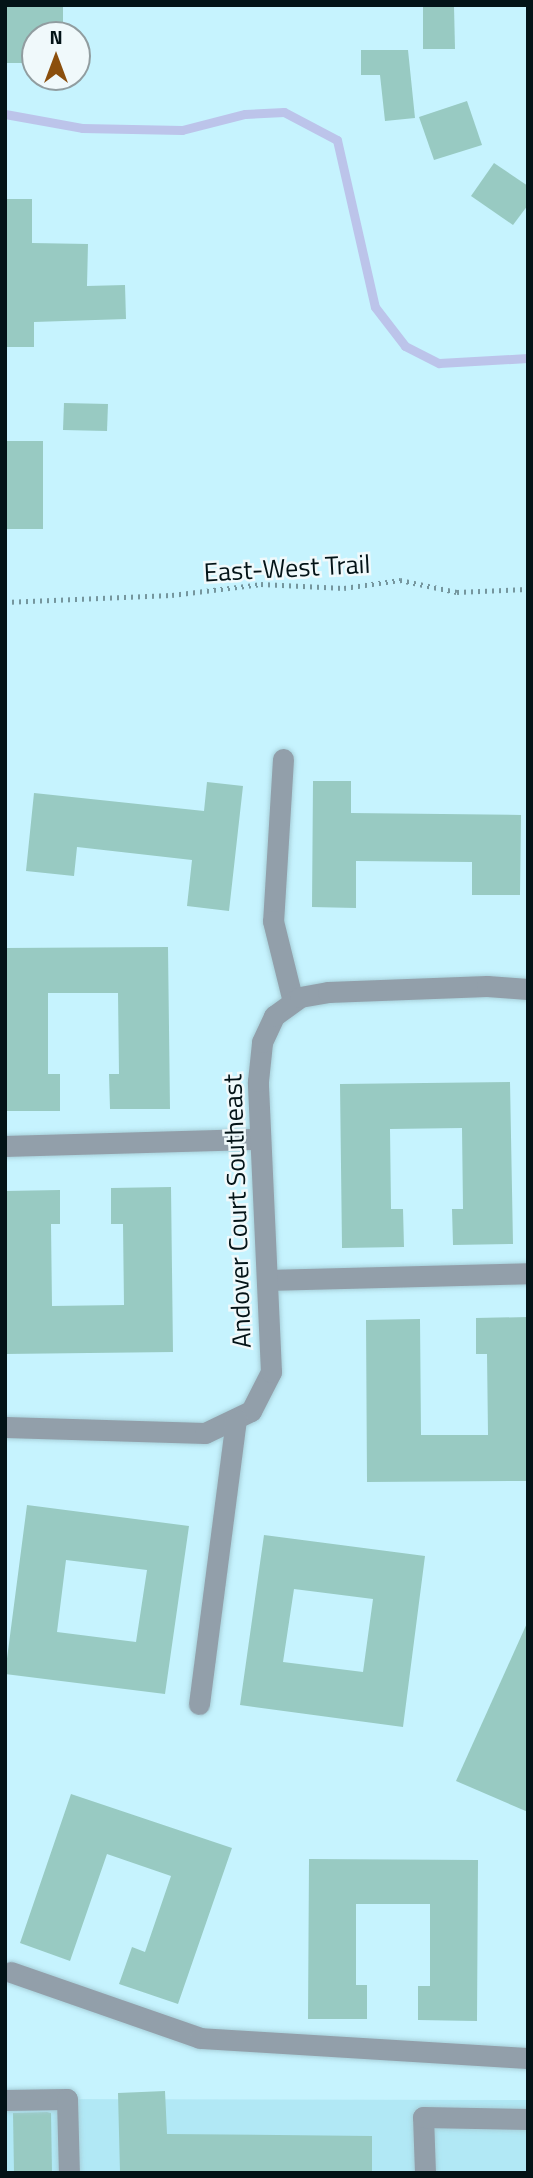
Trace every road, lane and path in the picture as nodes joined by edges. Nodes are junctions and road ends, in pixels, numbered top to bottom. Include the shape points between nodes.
1 (528, 589) edge
2 (5, 602) edge
3 (283, 759) dead end
4 (528, 989) edge
5 (293, 1002) junction
6 (260, 1139) junction
7 (5, 1146) edge
8 (528, 1273) edge
9 (267, 1279) junction
10 (236, 1419) junction
11 (5, 1427) edge
12 (199, 1704) dead end
13 (11, 1972) dead end
14 (528, 2058) edge
15 (5, 2100) edge
16 (528, 2119) edge
17 (69, 2173) edge
18 (425, 2173) edge

1 - 2 path, East-West Trail via 457,592 400,580 344,588 261,584 172,595
3 - 5 street via 273,921
4 - 5 street, Andover Court Southeast via 328,992
5 - 6 street, Andover Court Southeast via 274,1016 262,1042
6 - 7 street
6 - 9 street, Andover Court Southeast
8 - 9 street
9 - 10 street, Andover Court Southeast via 271,1372 251,1411
10 - 11 street, Andover Court Southeast via 205,1433
10 - 12 street
13 - 14 street via 200,2038
15 - 17 street via 67,2099
16 - 18 street via 423,2118

